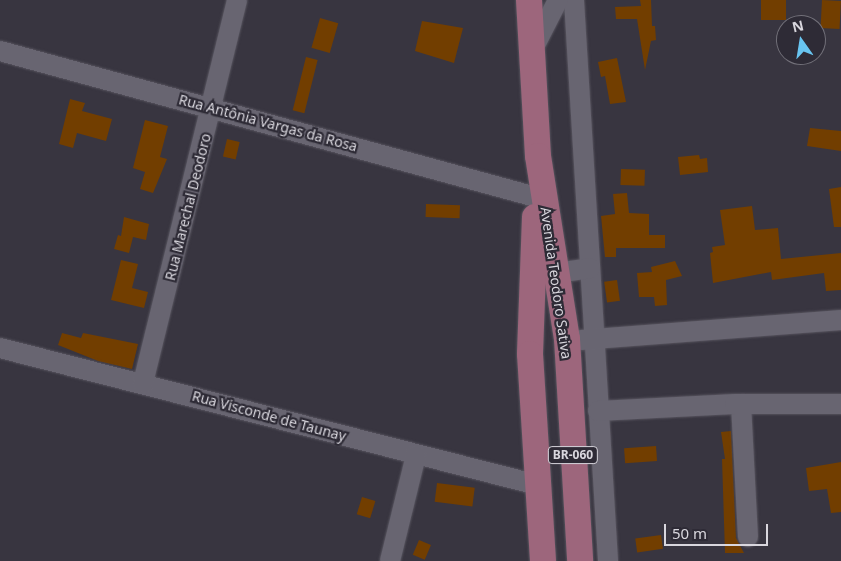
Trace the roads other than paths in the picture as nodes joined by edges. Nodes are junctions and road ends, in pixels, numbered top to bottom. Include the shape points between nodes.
1 (237, 0) edge
2 (529, 0) edge
3 (558, 0) edge
4 (574, 0) edge
5 (0, 51) edge
6 (532, 51) junction
7 (213, 108) junction
8 (538, 156) junction
9 (536, 197) junction
10 (590, 268) junction
11 (556, 273) junction
12 (841, 320) edge
13 (595, 340) junction
14 (567, 344) junction
15 (0, 348) edge
16 (530, 354) junction
17 (143, 384) junction
18 (741, 404) junction
19 (841, 404) edge
20 (598, 411) junction
21 (416, 455) junction
22 (538, 485) junction
23 (748, 537) dead end
24 (390, 561) edge
25 (543, 561) edge
26 (580, 561) edge
27 (608, 561) edge

1 - 7 street, Rua Marechal Deodoro
2 - 6 main road, Avenida Teodoro Sativa / BR-060
3 - 6 street
4 - 10 street
5 - 7 street, Rua Antônia Vargas da Rosa
6 - 8 main road, Avenida Teodoro Sativa / BR-060
7 - 9 street, Rua Antônia Vargas da Rosa
7 - 17 street, Rua Marechal Deodoro
8 - 9 main road, Avenida Teodoro Sativa / BR-060
8 - 11 main road, Avenida Teodoro Sativa / BR-060
9 - 16 main road, Avenida Teodoro Sativa / BR-060
10 - 11 street
10 - 13 street
11 - 14 main road, Avenida Teodoro Sativa / BR-060
12 - 13 street
13 - 14 street
13 - 20 street
14 - 16 main road via 544,343
14 - 26 main road, Avenida Teodoro Sativa / BR-060
15 - 17 street, Rua Visconde de Taunay
16 - 22 main road, Avenida Teodoro Sativa / BR-060
17 - 21 street, Rua Visconde de Taunay
18 - 19 street
18 - 20 street
18 - 23 street
20 - 27 street
21 - 22 street, Rua Visconde de Taunay
21 - 24 street
22 - 25 main road, Avenida Teodoro Sativa / BR-060

